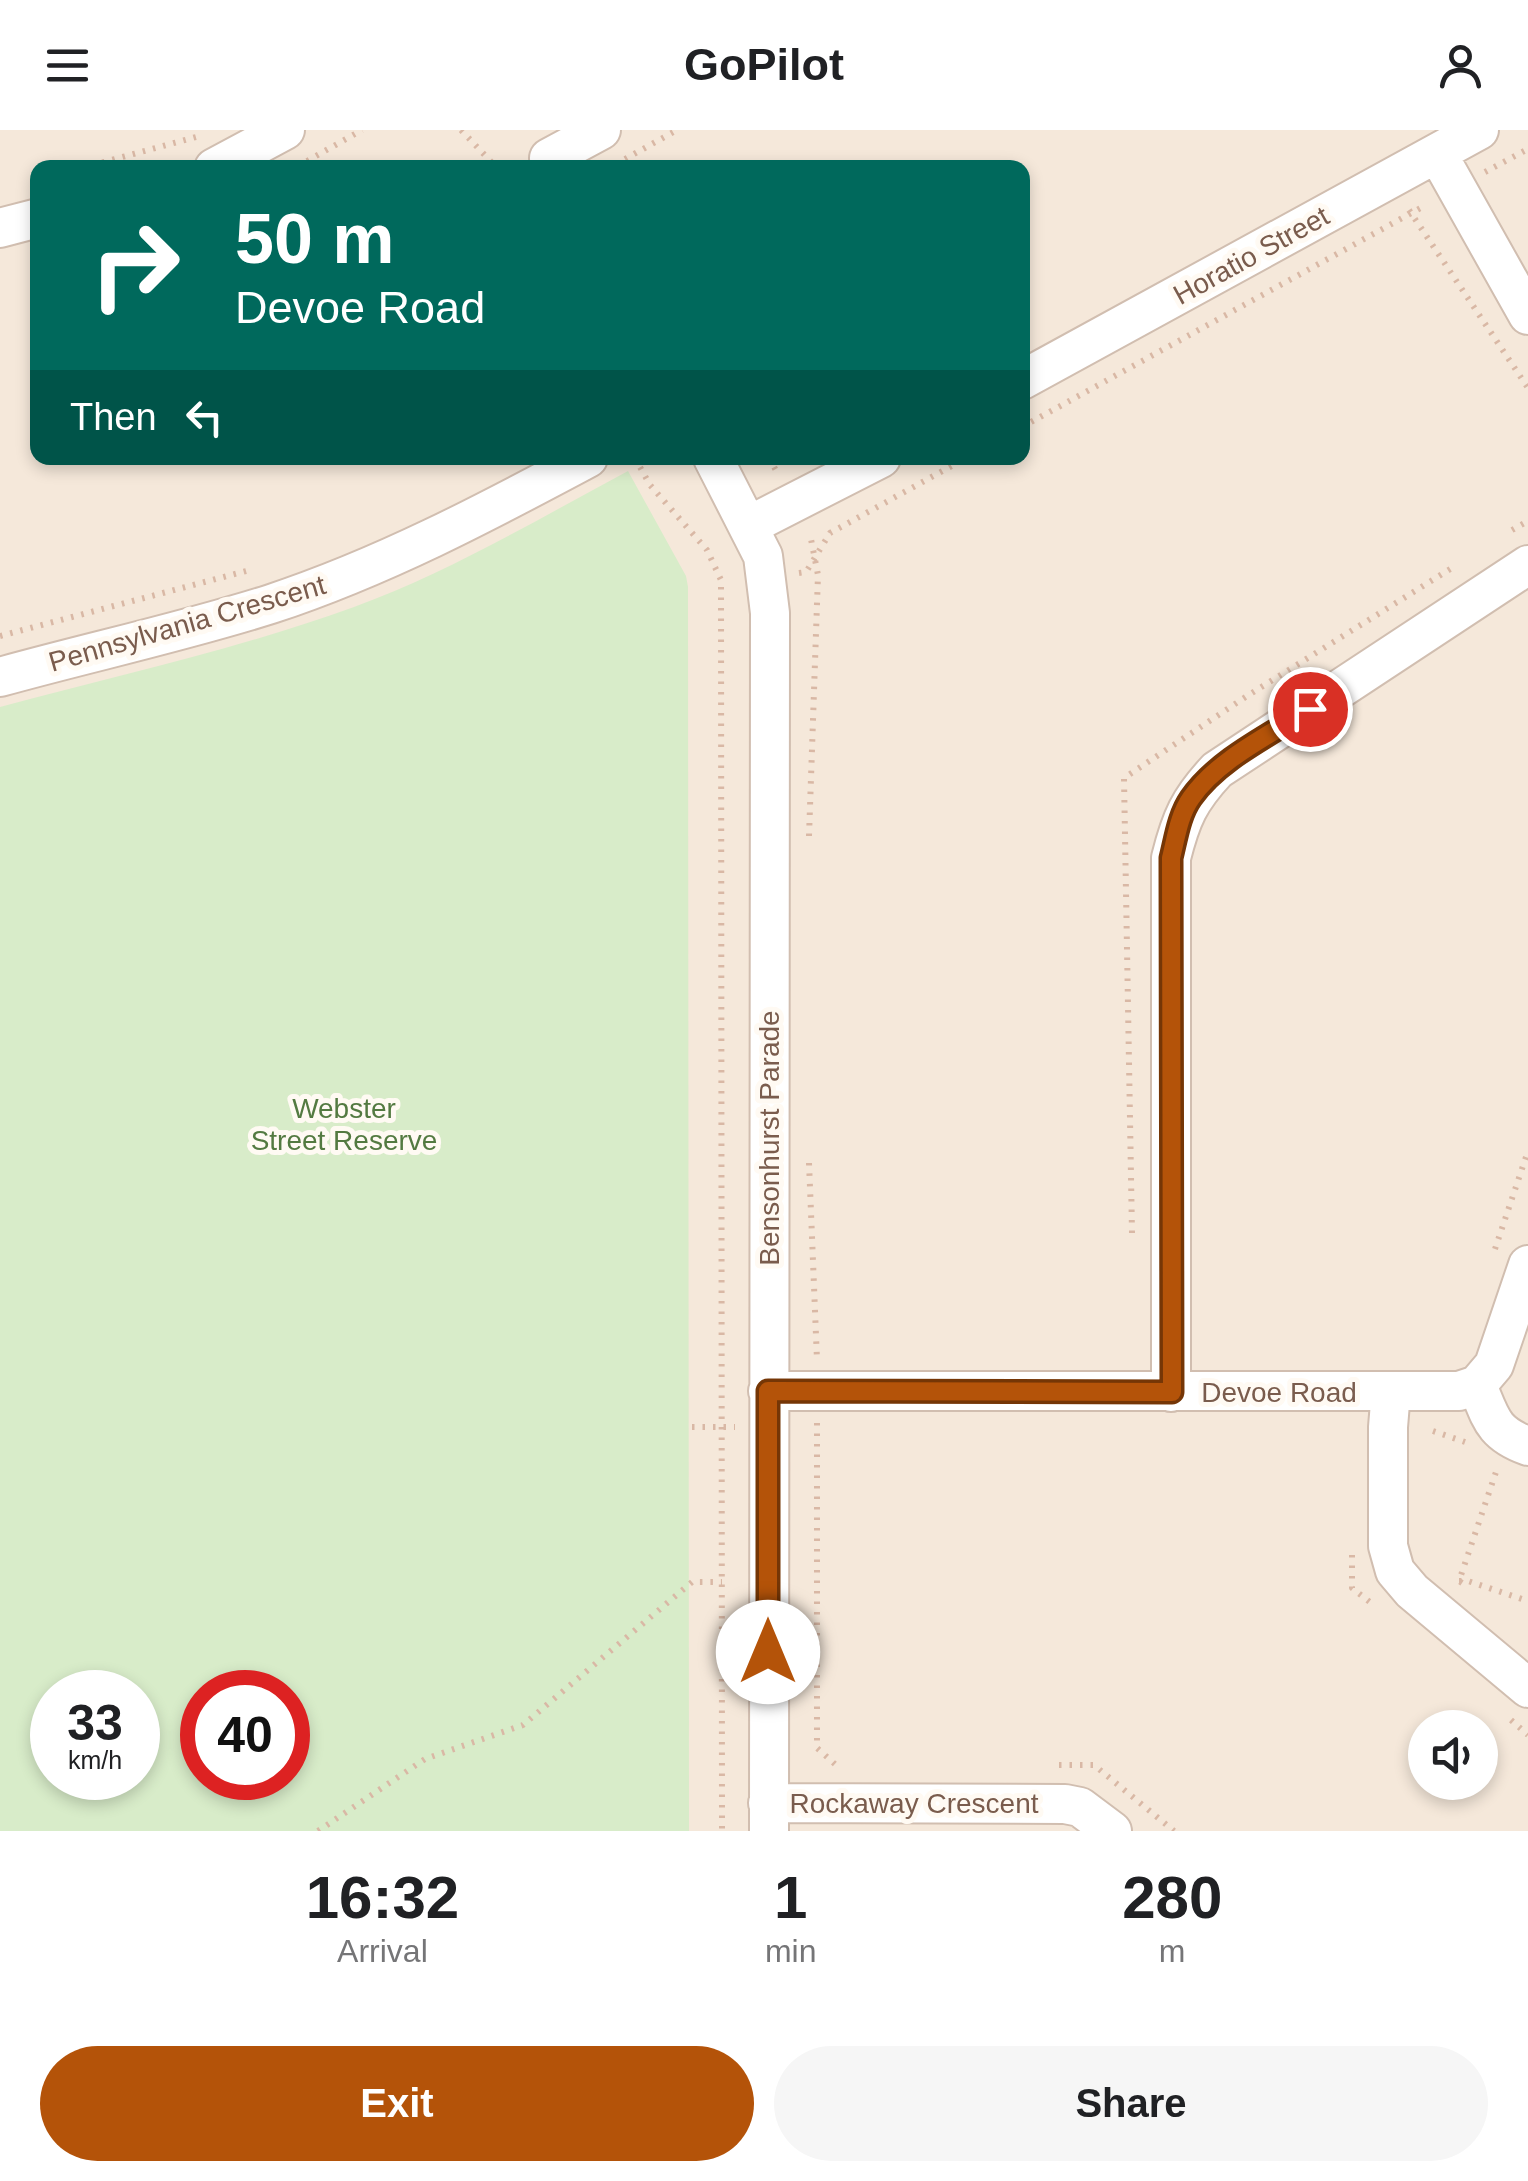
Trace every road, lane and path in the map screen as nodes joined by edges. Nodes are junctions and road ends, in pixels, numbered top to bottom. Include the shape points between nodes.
1 (209, 130) edge
2 (285, 130) edge
3 (362, 130) edge
4 (462, 130) edge
5 (601, 130) edge
6 (678, 130) edge
7 (1478, 130) edge
8 (1528, 149) edge
9 (546, 152) edge
10 (1437, 153) junction
11 (112, 160) edge
12 (229, 160) edge
13 (308, 160) edge
14 (490, 160) edge
15 (624, 160) edge
16 (1391, 178) junction
17 (1458, 186) junction
18 (1411, 213) junction
19 (30, 220) edge
20 (0, 228) edge
21 (1528, 315) edge
22 (1030, 376) edge
23 (1528, 388) edge
24 (1030, 422) edge
25 (575, 465) edge
26 (639, 465) edge
27 (717, 465) edge
28 (867, 465) edge
29 (953, 465) edge
30 (1528, 520) edge
31 (750, 525) junction
32 (1512, 531) dead end
33 (1462, 562) dead end
34 (268, 565) dead end
35 (1528, 565) edge
36 (818, 575) dead end
37 (767, 577) junction
38 (721, 580) junction
39 (0, 636) edge
40 (0, 676) edge
41 (808, 851) dead end
42 (808, 1162) dead end
43 (1132, 1237) dead end
44 (1528, 1264) edge
45 (1477, 1385) junction
46 (817, 1390) junction
47 (768, 1391) junction
48 (1172, 1392) junction
49 (1391, 1392) junction
50 (1515, 1450) edge
51 (1459, 1581) junction
52 (722, 1582) junction
53 (1472, 1592) dead end
54 (1528, 1601) edge
55 (1528, 1688) edge
56 (839, 1803) junction
57 (769, 1817) edge
58 (318, 1831) edge
59 (722, 1831) edge
60 (1112, 1831) edge

1 - 11 path
2 - 12 street
3 - 13 path
4 - 14 path
5 - 9 street
6 - 15 path
7 - 10 street, Horatio Street
8 - 17 path
10 - 16 street, Horatio Street
10 - 17 street
16 - 18 path
16 - 22 street, Horatio Street
17 - 18 path
17 - 21 street
18 - 23 path
18 - 24 path
19 - 20 street
25 - 40 street, Pennsylvania Crescent via 445,534 270,604
26 - 38 path via 707,550
27 - 31 street, Bensonhurst Parade
28 - 31 street
29 - 37 path via 830,532 806,572
30 - 32 path
31 - 37 street, Bensonhurst Parade
33 - 43 path via 1124,778
34 - 39 path
35 - 48 street via 1217,770 1191,798 1179,824 1171,858
36 - 41 path
37 - 38 path
37 - 47 street, Bensonhurst Parade
38 - 52 path
42 - 46 path
44 - 45 street via 1494,1365
45 - 49 street, Devoe Road
45 - 50 street via 1498,1431
46 - 47 street, Devoe Road
46 - 48 street, Devoe Road
46 - 56 path via 818,1748 838,1766
47 - 57 street, Bensonhurst Parade
48 - 49 street, Devoe Road
49 - 55 street via 1388,1546 1395,1571
50 - 51 path
51 - 53 path
51 - 54 path
52 - 58 path via 692,1582 523,1725 424,1759
52 - 59 path
56 - 57 street, Rockaway Crescent
56 - 60 street, Rockaway Crescent via 1065,1804

